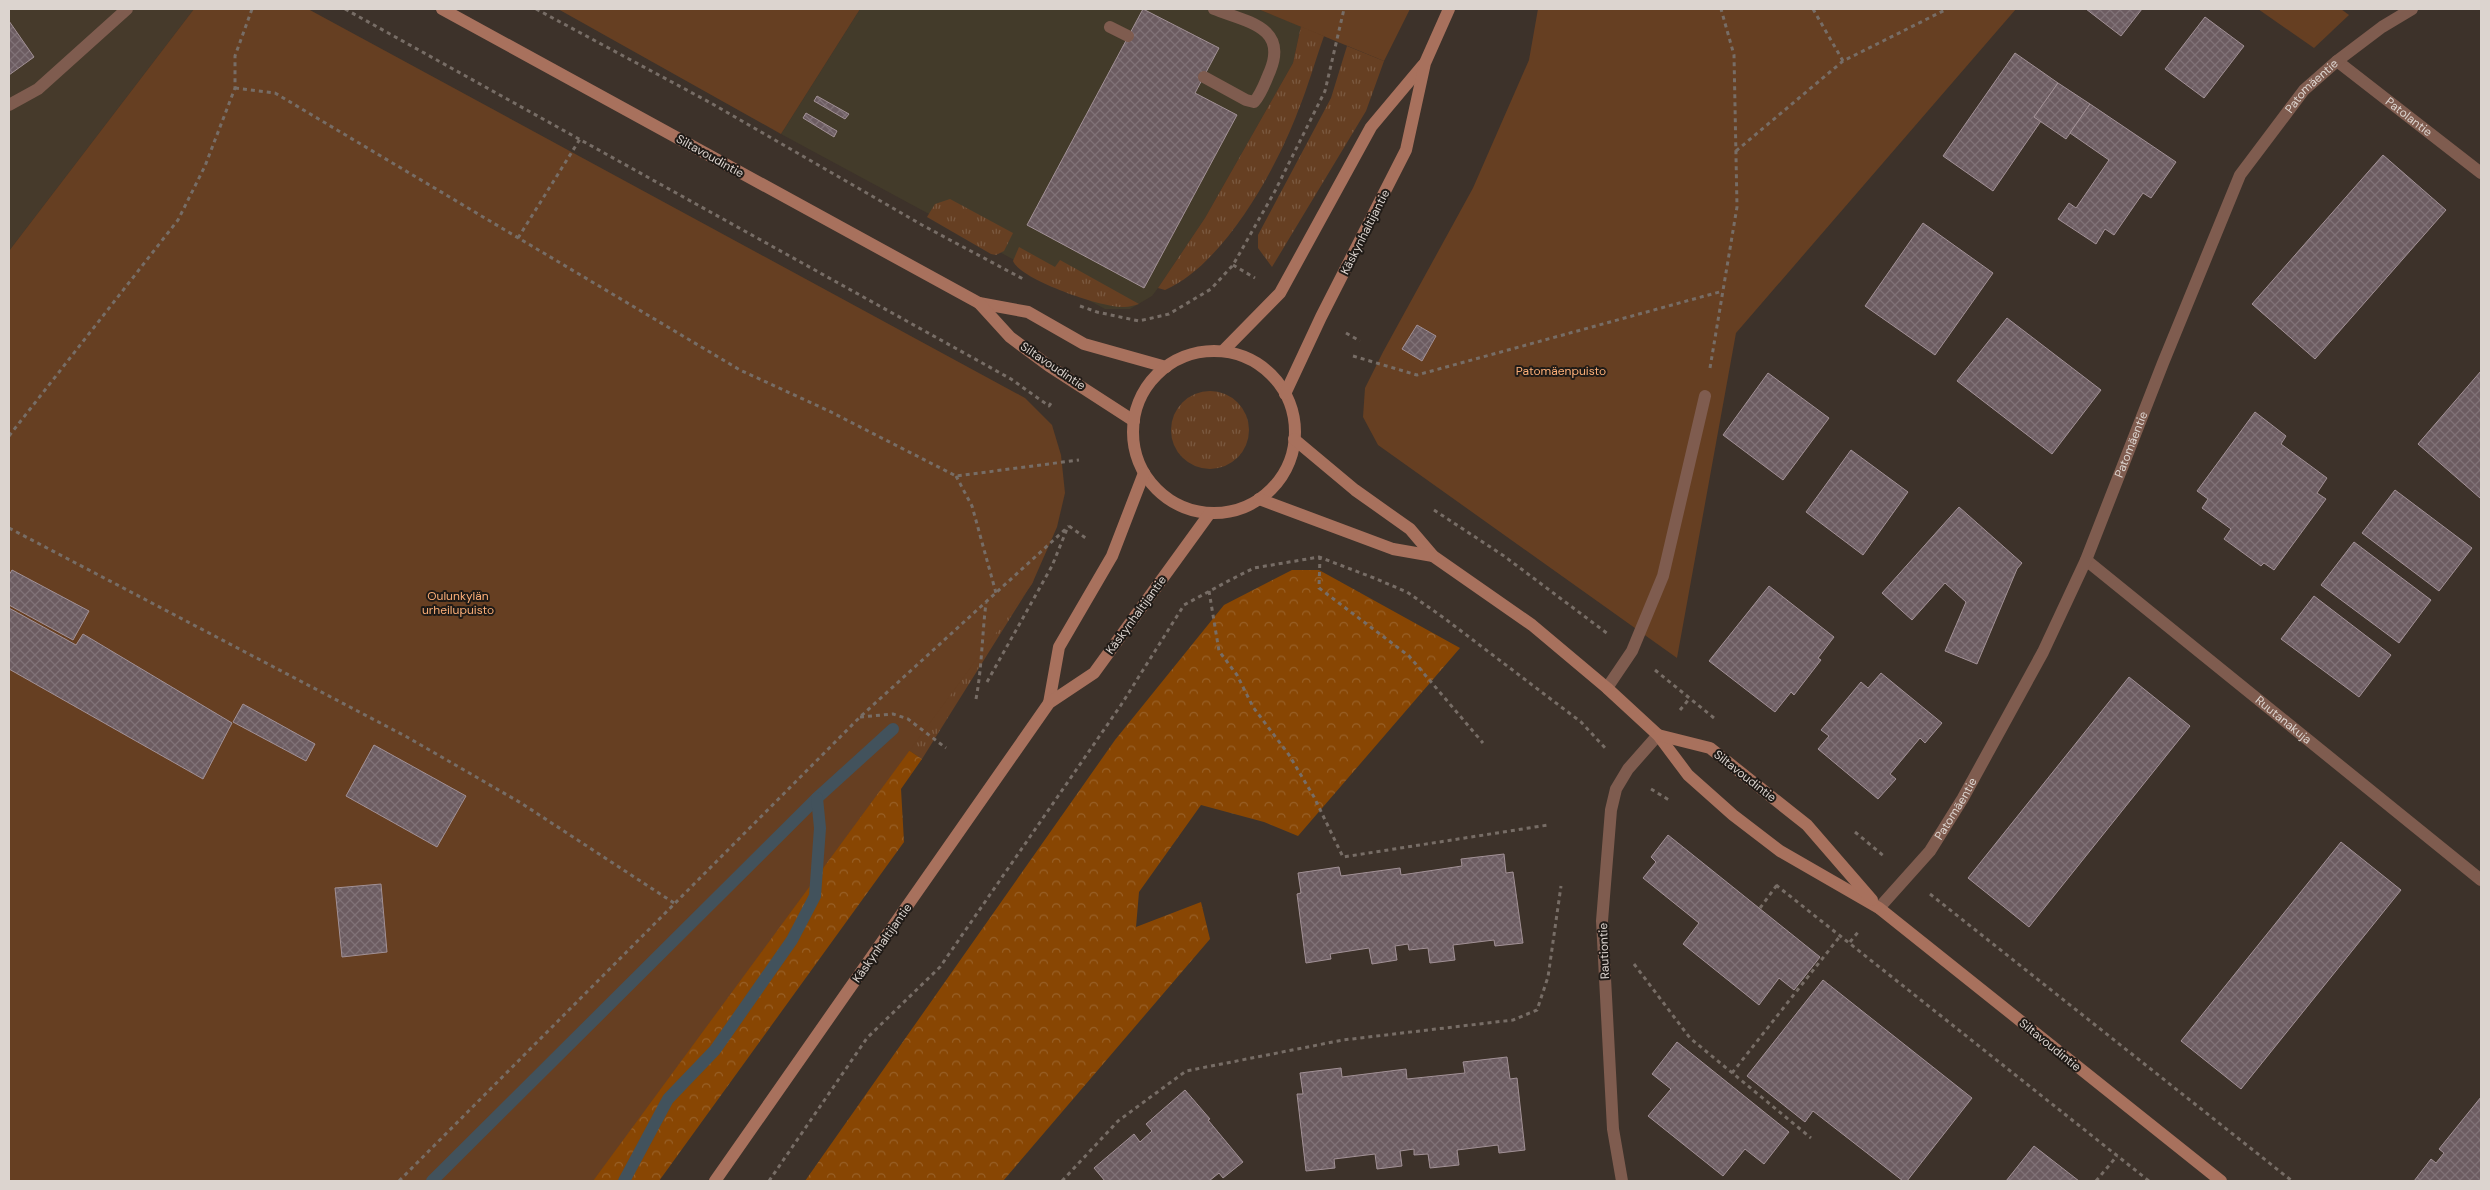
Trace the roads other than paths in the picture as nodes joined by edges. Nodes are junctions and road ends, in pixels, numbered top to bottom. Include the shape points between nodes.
1 (127, 9) edge
2 (442, 9) edge
3 (1214, 9) edge
4 (1449, 9) edge
5 (2412, 9) edge
6 (1110, 27) dead end
7 (1128, 36) dead end
8 (2337, 61) junction
9 (1425, 63) junction
10 (1204, 77) dead end
11 (9, 105) edge
12 (2481, 173) edge
13 (978, 303) junction
14 (1223, 351) junction
15 (1166, 367) junction
16 (1285, 394) junction
17 (1705, 396) road end
18 (1134, 421) junction
19 (1294, 439) junction
20 (1144, 473) junction
21 (1259, 500) junction
22 (1210, 513) junction
23 (1433, 556) junction
24 (2086, 560) junction
25 (1607, 688) junction
26 (1049, 703) junction
27 (1658, 735) junction
28 (2481, 880) edge
29 (1879, 908) junction
30 (714, 1181) edge
31 (1622, 1181) edge
32 (2221, 1181) edge

1 - 11 street via 38,89
2 - 13 main road, Siltavoudintie
3 - 10 street via 1270,35 1276,56 1254,102
4 - 9 main road, Käskynhaltijantie
5 - 8 street, Patomäentie
6 - 7 street
8 - 12 street, Patolantie
8 - 24 street, Patomäentie via 2304,90 2240,175
9 - 14 main road, Käskynhaltijantie via 1371,127 1280,293
9 - 16 main road, Käskynhaltijantie via 1406,150
13 - 15 main road, Siltavoudintie via 1028,312 1084,344
13 - 18 main road, Siltavoudintie via 1010,337
14 - 15 main road via 1194,354
14 - 16 main road via 1255,362 1277,380
15 - 18 main road via 1142,394
16 - 19 main road via 1293,415
17 - 25 street via 1663,576 1632,651
18 - 20 main road via 1134,447
19 - 21 main road via 1284,473
19 - 23 main road, Siltavoudintie via 1355,490 1410,529
20 - 22 main road via 1174,502
20 - 26 main road, Käskynhaltijantie via 1112,556 1059,647
21 - 22 main road via 1235,510
21 - 23 main road, Siltavoudintie via 1393,549
22 - 26 main road, Käskynhaltijantie via 1094,673
23 - 25 main road, Siltavoudintie via 1532,625
24 - 28 street, Ruutanakuja
24 - 29 street, Patomäentie via 2043,652 1963,798 1930,851
25 - 27 main road, Siltavoudintie
26 - 30 main road, Käskynhaltijantie
27 - 29 main road, Siltavoudintie via 1688,775 1756,833 1780,851
27 - 29 main road, Siltavoudintie via 1710,748 1807,824
27 - 31 street, Rautiontie via 1628,768 1616,789 1611,810 1602,921 1613,1129
29 - 32 main road, Siltavoudintie

